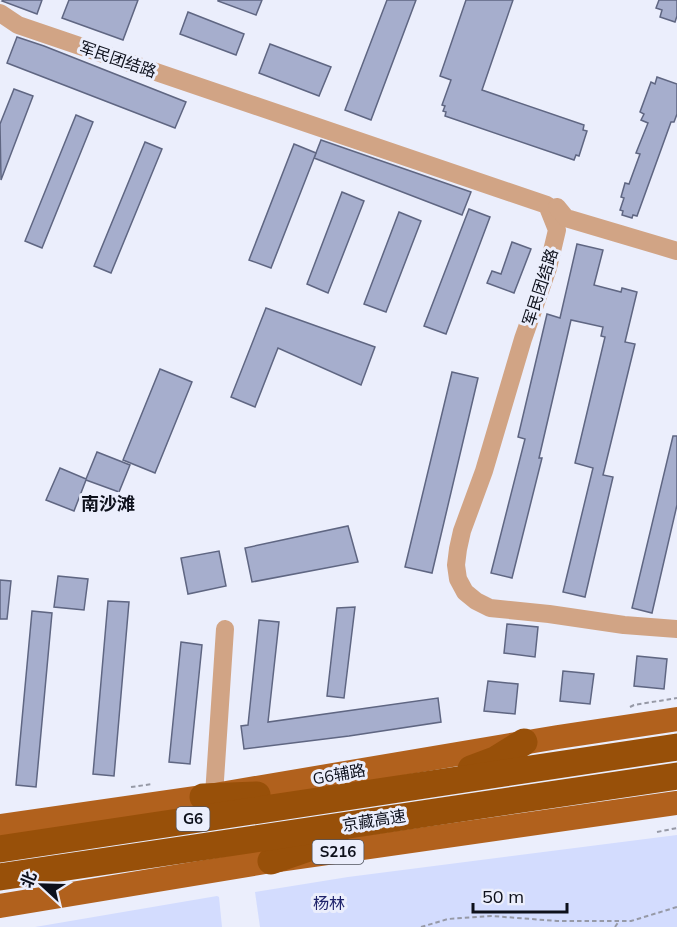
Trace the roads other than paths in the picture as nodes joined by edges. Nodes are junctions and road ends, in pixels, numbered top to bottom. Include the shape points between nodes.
1 (0, 13) edge
2 (9, 25) edge
3 (557, 207) dead end
4 (677, 251) edge
5 (225, 629) dead end
6 (677, 629) edge
7 (677, 719) edge
8 (524, 742) junction
9 (677, 747) edge
10 (677, 776) edge
11 (443, 782) junction
12 (387, 790) junction
13 (208, 796) junction
14 (677, 804) edge
15 (395, 817) junction
16 (0, 826) edge
17 (0, 849) edge
18 (271, 861) junction
19 (0, 877) edge
20 (0, 906) edge

1 - 2 street, 军民团结路
2 - 6 street, 军民团结路 via 547,205 557,230 548,268 462,531 456,565 458,579 465,592 490,608
3 - 4 street via 566,218
5 - 13 street
7 - 8 main road, G6辅路
8 - 11 highway via 495,760
8 - 13 main road, G6辅路
9 - 11 highway, 京藏高速 / G6
10 - 15 highway, 京藏高速 / G6
11 - 12 highway, 京藏高速 / G6
12 - 13 highway
12 - 17 highway, 京藏高速 / G6
13 - 16 main road, G6辅路
14 - 18 main road, S216
15 - 18 highway
15 - 19 highway, 京藏高速 / G6
18 - 20 main road, S216

